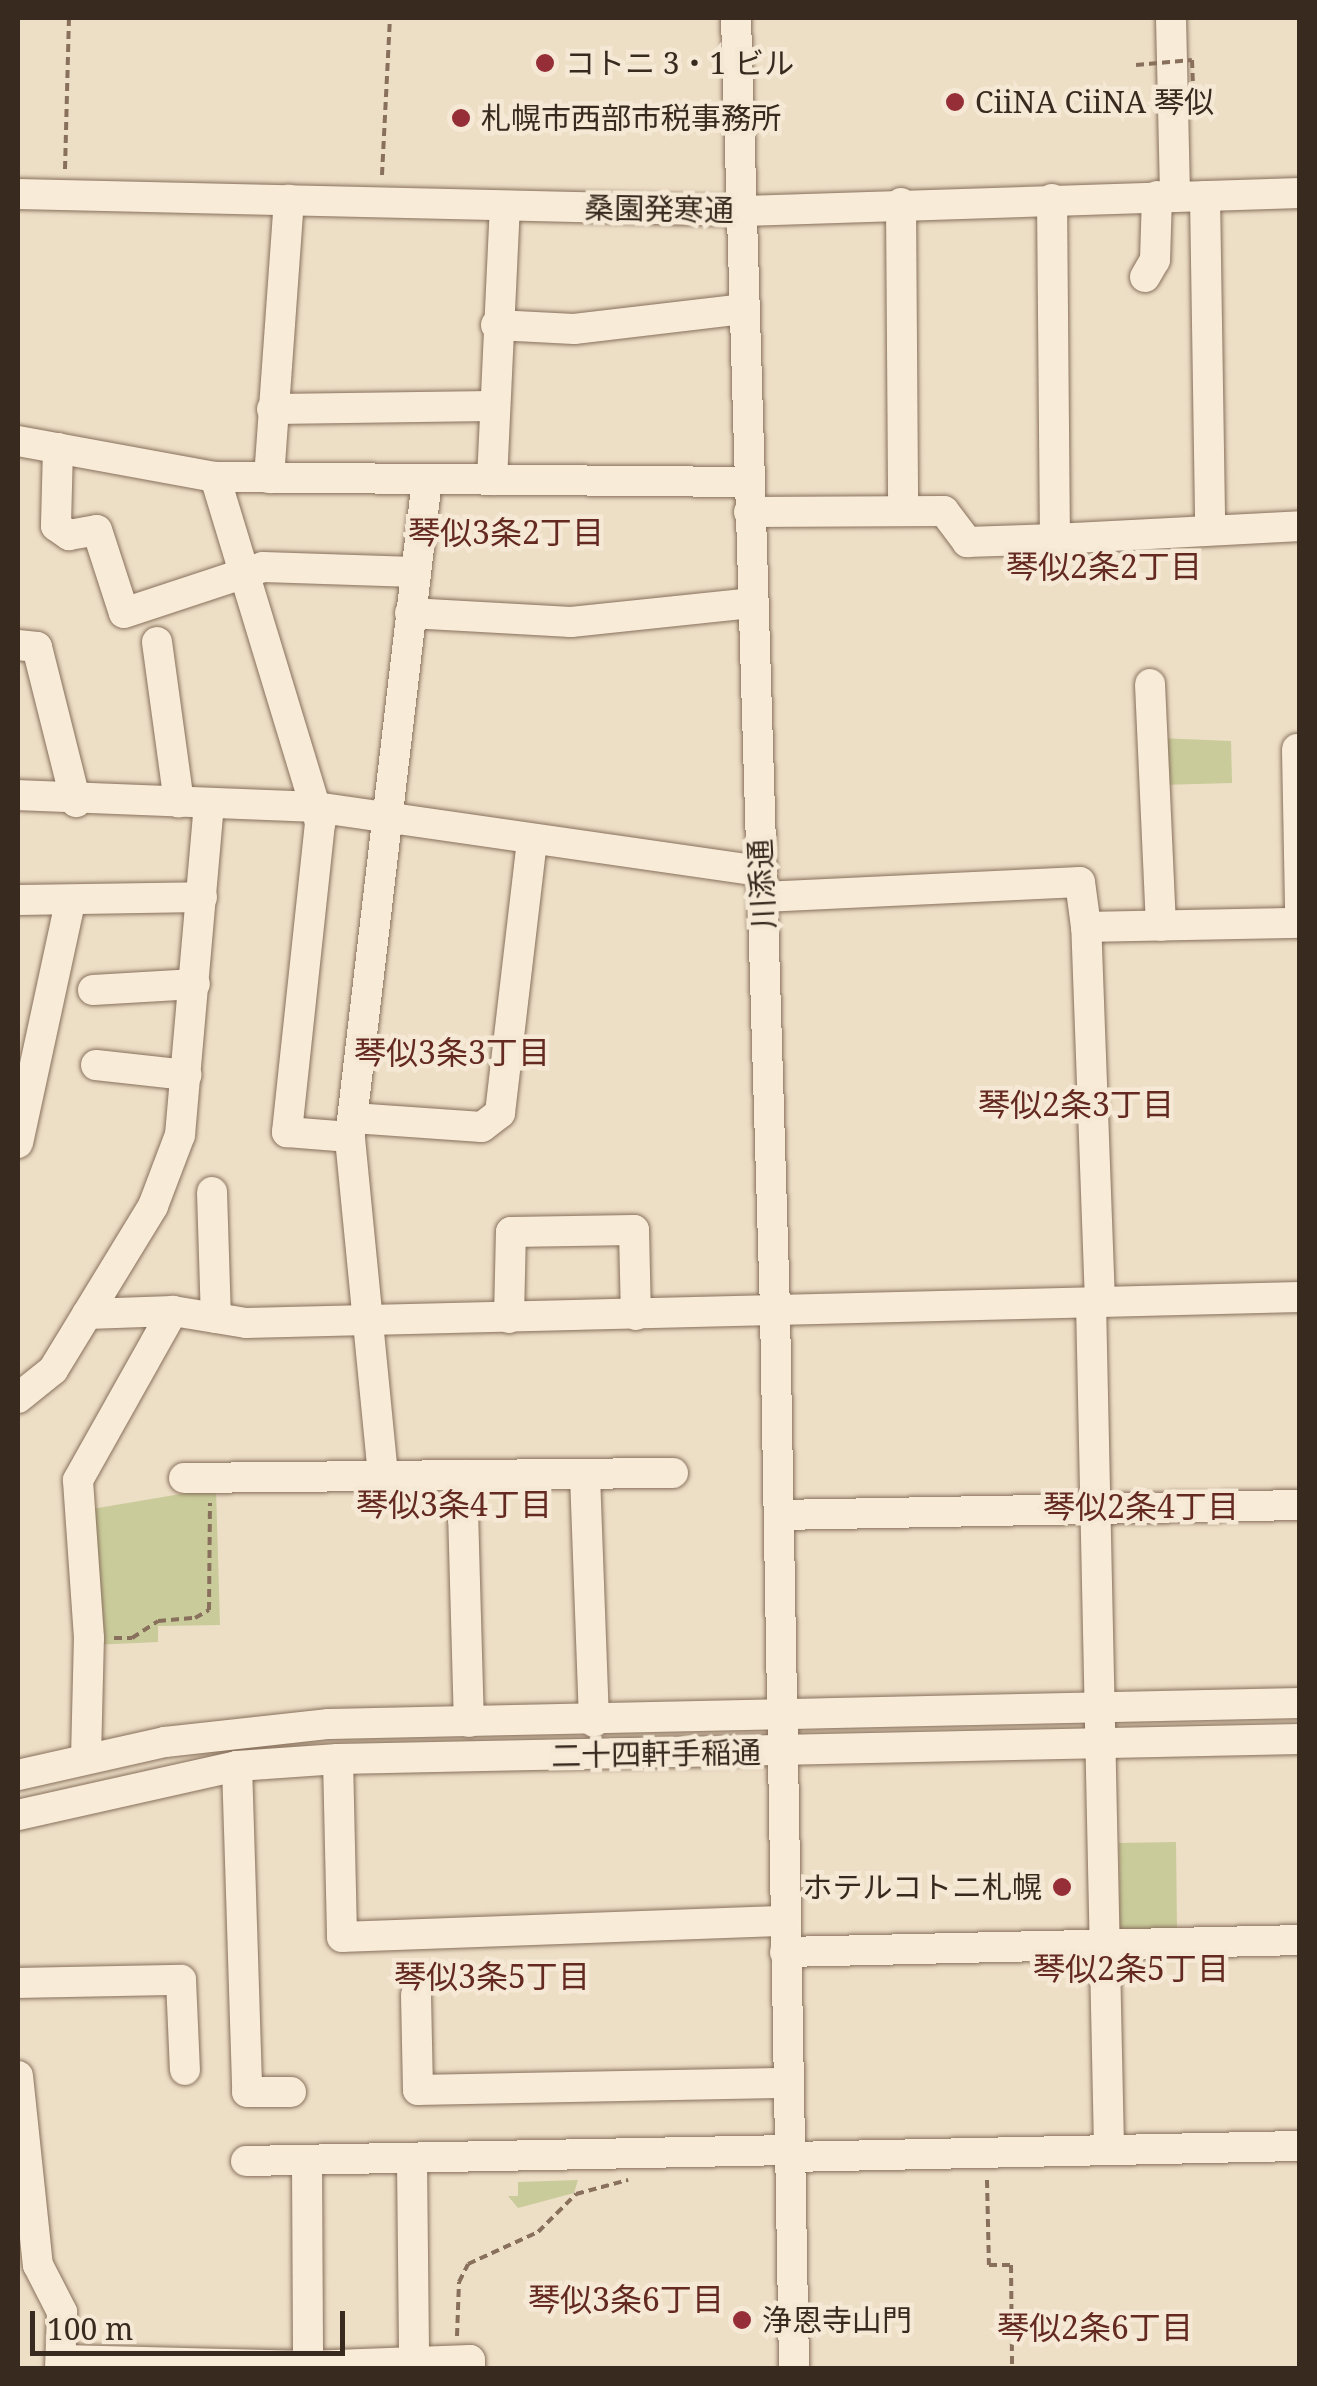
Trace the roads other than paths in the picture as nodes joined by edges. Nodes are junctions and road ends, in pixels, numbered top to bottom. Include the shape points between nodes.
1 (736, 18) edge
2 (1171, 18) edge
3 (1300, 193) edge
4 (18, 194) edge
5 (1179, 196) junction
6 (1052, 199) junction
7 (289, 200) junction
8 (900, 203) junction
9 (505, 206) junction
10 (744, 211) junction
11 (1145, 276) dead end
12 (745, 309) junction
13 (496, 325) junction
14 (494, 406) junction
15 (272, 409) junction
16 (18, 441) edge
17 (58, 448) junction
18 (215, 476) junction
19 (269, 478) junction
20 (427, 480) junction
21 (492, 480) junction
22 (749, 497) junction
23 (903, 511) junction
24 (1300, 526) edge
25 (1210, 529) junction
26 (1056, 538) junction
27 (246, 570) junction
28 (414, 572) junction
29 (751, 604) junction
30 (410, 613) junction
31 (158, 642) dead end
32 (18, 645) edge
33 (1150, 684) dead end
34 (1297, 749) edge
35 (18, 795) edge
36 (76, 802) junction
37 (194, 802) junction
38 (314, 807) junction
39 (388, 818) junction
40 (532, 838) junction
41 (762, 884) junction
42 (202, 897) junction
43 (18, 900) edge
44 (70, 903) junction
45 (1300, 908) edge
46 (1300, 923) edge
47 (1161, 926) junction
48 (1086, 927) junction
49 (195, 984) junction
50 (93, 990) dead end
51 (96, 1065) dead end
52 (186, 1075) junction
53 (351, 1128) junction
54 (18, 1144) edge
55 (212, 1192) dead end
56 (1300, 1297) edge
57 (1096, 1302) junction
58 (774, 1310) junction
59 (173, 1311) junction
60 (86, 1314) junction
61 (636, 1315) junction
62 (372, 1317) junction
63 (216, 1318) junction
64 (510, 1318) junction
65 (18, 1398) edge
66 (673, 1473) dead end
67 (585, 1474) junction
68 (383, 1475) junction
69 (462, 1475) junction
70 (197, 1483) road end
71 (1300, 1506) edge
72 (1094, 1510) junction
73 (779, 1516) junction
74 (1300, 1703) edge
75 (1098, 1708) junction
76 (780, 1717) junction
77 (468, 1722) junction
78 (594, 1722) junction
79 (1300, 1738) edge
80 (1099, 1742) junction
81 (780, 1751) junction
82 (86, 1758) junction
83 (338, 1760) junction
84 (237, 1766) junction
85 (18, 1775) edge
86 (18, 1815) edge
87 (785, 1921) junction
88 (1300, 1940) edge
89 (1104, 1944) junction
90 (785, 1952) junction
91 (18, 1983) edge
92 (416, 1994) dead end
93 (185, 2070) dead end
94 (18, 2076) edge
95 (789, 2083) junction
96 (292, 2092) dead end
97 (1300, 2146) edge
98 (1109, 2150) junction
99 (790, 2154) junction
100 (306, 2160) junction
101 (412, 2160) junction
102 (246, 2161) dead end
103 (28, 2265) edge
104 (414, 2362) junction
105 (61, 2364) edge
106 (463, 2365) edge
107 (308, 2366) junction
108 (794, 2368) edge

1 - 10 street, 川添通
2 - 5 street
3 - 5 street, 桑園発寒通
4 - 7 street, 桑園発寒通
5 - 6 street, 桑園発寒通
5 - 11 street
5 - 25 street
6 - 8 street, 桑園発寒通
6 - 26 street
7 - 9 street, 桑園発寒通
7 - 15 street
8 - 10 street, 桑園発寒通
8 - 23 street
9 - 10 street, 桑園発寒通
9 - 13 street
10 - 12 street, 川添通
12 - 13 street via 574,329
12 - 22 street, 川添通
13 - 14 street
14 - 15 street
14 - 21 street
15 - 19 street
16 - 17 street
17 - 18 street
17 - 27 street via 56,526 69,535 98,530 124,613
18 - 19 street
18 - 27 street
19 - 20 street
20 - 21 street
20 - 28 street
21 - 22 street
22 - 23 street
22 - 29 street, 川添通
23 - 26 street via 944,512 967,542
24 - 25 street
25 - 26 street
27 - 28 street
27 - 38 street
28 - 30 street
29 - 30 street via 571,622
29 - 41 street, 川添通
30 - 39 street
31 - 37 street
32 - 36 street via 37,648
33 - 47 street
34 - 45 street
35 - 36 street
36 - 37 street
37 - 38 street
37 - 42 street
38 - 39 street
38 - 53 street via 319,862 287,1132
39 - 40 street
39 - 53 street
40 - 41 street
40 - 53 street via 500,1113 482,1127
41 - 48 street via 1080,882
41 - 58 street, 川添通
42 - 44 street
42 - 49 street
43 - 44 street
44 - 54 street
46 - 47 street
47 - 48 street
48 - 57 street
49 - 50 street
49 - 52 street
51 - 52 street
52 - 60 street via 180,1135 153,1206
53 - 62 street
55 - 63 street
56 - 57 street
57 - 58 street
57 - 72 street
58 - 61 street
58 - 73 street, 川添通
59 - 60 street
59 - 63 street
59 - 82 street via 78,1480 85,1504 89,1638
60 - 65 street via 53,1370
61 - 64 street
61 - 64 street via 634,1230 510,1232
62 - 63 street
62 - 64 street
62 - 68 street
66 - 67 street
67 - 69 street
67 - 78 street
68 - 69 street
68 - 70 street
69 - 77 street
71 - 72 street
72 - 73 street
72 - 75 street
73 - 76 street, 川添通
74 - 75 street, 二十四軒手稲通
75 - 76 street, 二十四軒手稲通
75 - 80 street
76 - 78 street, 二十四軒手稲通
76 - 81 street, 川添通
77 - 78 street, 二十四軒手稲通
77 - 82 street, 二十四軒手稲通 via 329,1724
79 - 80 street, 二十四軒手稲通
80 - 81 street, 二十四軒手稲通
80 - 89 street
81 - 83 street, 二十四軒手稲通
81 - 87 street, 川添通
82 - 85 street, 二十四軒手稲通
83 - 84 street, 二十四軒手稲通
83 - 87 street via 342,1937
84 - 86 street, 二十四軒手稲通
84 - 96 street via 247,2092
87 - 90 street, 川添通
88 - 89 street
89 - 90 street
89 - 98 street
90 - 95 street, 川添通
91 - 93 street via 181,1980
92 - 95 street via 418,2090
94 - 103 street
95 - 99 street, 川添通
97 - 98 street
98 - 99 street
99 - 101 street
99 - 108 street, 川添通
100 - 101 street
100 - 102 street
100 - 107 street
101 - 104 street
103 - 105 street via 62,2312
104 - 106 street
104 - 107 street
105 - 107 street

